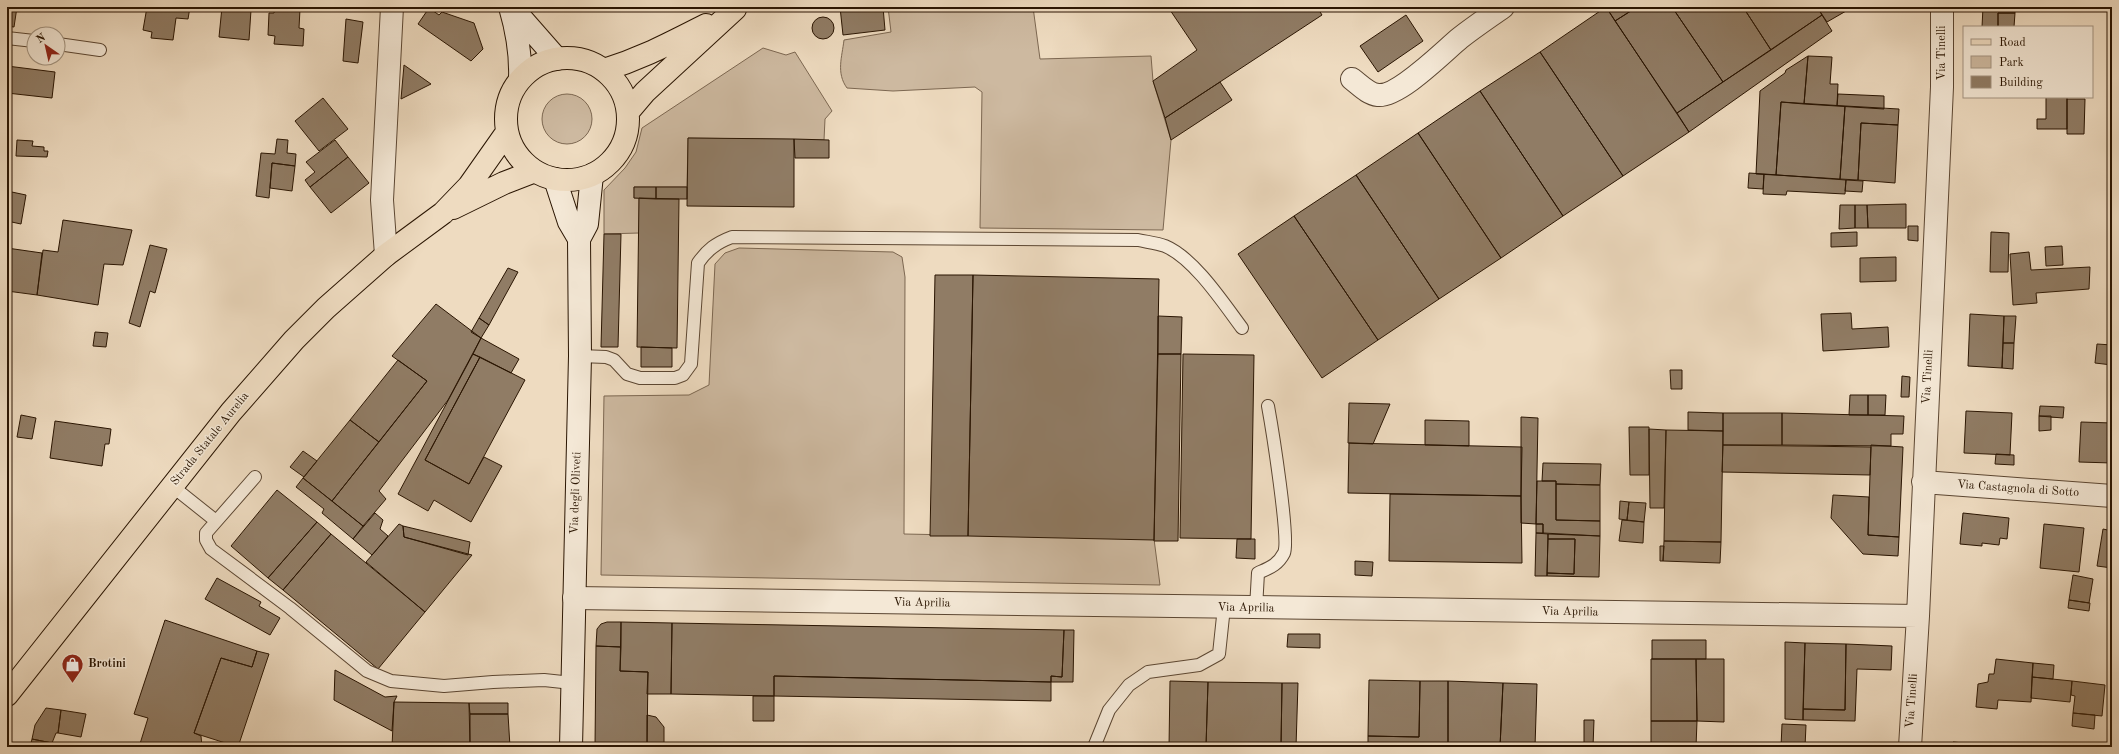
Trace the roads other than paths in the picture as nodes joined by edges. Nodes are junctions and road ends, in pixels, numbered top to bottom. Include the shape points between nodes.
1 (392, 7) edge
2 (511, 7) edge
3 (1503, 7) edge
4 (1942, 7) edge
5 (737, 8) edge
6 (7, 38) edge
7 (26, 40) edge
8 (66, 45) edge
9 (100, 50) dead end
10 (557, 58) junction
11 (604, 70) junction
12 (520, 79) junction
13 (1352, 79) dead end
14 (628, 112) junction
15 (507, 132) junction
16 (535, 171) junction
17 (592, 175) junction
18 (555, 179) junction
19 (443, 213) junction
20 (579, 239) junction
21 (386, 255) junction
22 (1242, 328) dead end
23 (580, 356) junction
24 (1268, 406) dead end
25 (255, 476) dead end
26 (1923, 482) junction
27 (172, 486) junction
28 (2112, 496) edge
29 (216, 520) junction
30 (574, 598) junction
31 (1224, 608) junction
32 (1256, 608) junction
33 (1918, 616) junction
34 (572, 683) junction
35 (7, 695) edge
36 (571, 747) edge
37 (1094, 747) edge
38 (1910, 747) edge

1 - 21 street via 382,200
2 - 10 street
2 - 12 street via 518,35
3 - 13 street via 1460,38 1411,80 1387,94 1371,93
4 - 26 street, Via Tinelli via 1942,87
5 - 11 main road via 666,47
5 - 14 main road via 645,92
6 - 7 lane
8 - 9 lane
10 - 11 main road via 590,62
10 - 12 main road via 543,62
11 - 14 main road via 616,82 624,96
12 - 15 main road via 510,96 506,114
14 - 17 main road via 627,131 620,149 608,164
15 - 16 main road via 513,148 522,161
15 - 19 main road, Strada Statale Aurelia via 469,186
16 - 18 main road
16 - 19 main road, Strada Statale Aurelia
17 - 18 main road via 574,180
17 - 20 street, Via degli Oliveti via 587,224
18 - 20 street, Via degli Oliveti via 569,222
19 - 21 main road, Strada Statale Aurelia
20 - 23 street, Via degli Oliveti
21 - 27 main road, Strada Statale Aurelia via 294,340 231,412
22 - 23 lane via 1208,282 1178,254 1165,246 1138,240 732,237 718,242 706,251 698,263 691,364 683,375 675,378 640,378 627,374 614,360 606,357
23 - 30 street, Via degli Oliveti
24 - 32 lane via 1283,509 1285,552 1275,566 1258,573
25 - 29 lane
26 - 28 street, Via Castagnola di Sotto
26 - 33 street, Via Tinelli
27 - 29 lane
27 - 35 main road, Strada Statale Aurelia
29 - 34 lane via 206,533 206,540 211,549 290,608 367,672 391,681 444,686 544,680
30 - 31 street, Via Aprilia
30 - 34 street, Via degli Oliveti
31 - 32 street, Via Aprilia
31 - 37 lane via 1219,654 1199,665 1148,672 1129,685 1109,710
32 - 33 street, Via Aprilia
33 - 38 street, Via Tinelli
34 - 36 street, Via degli Oliveti

